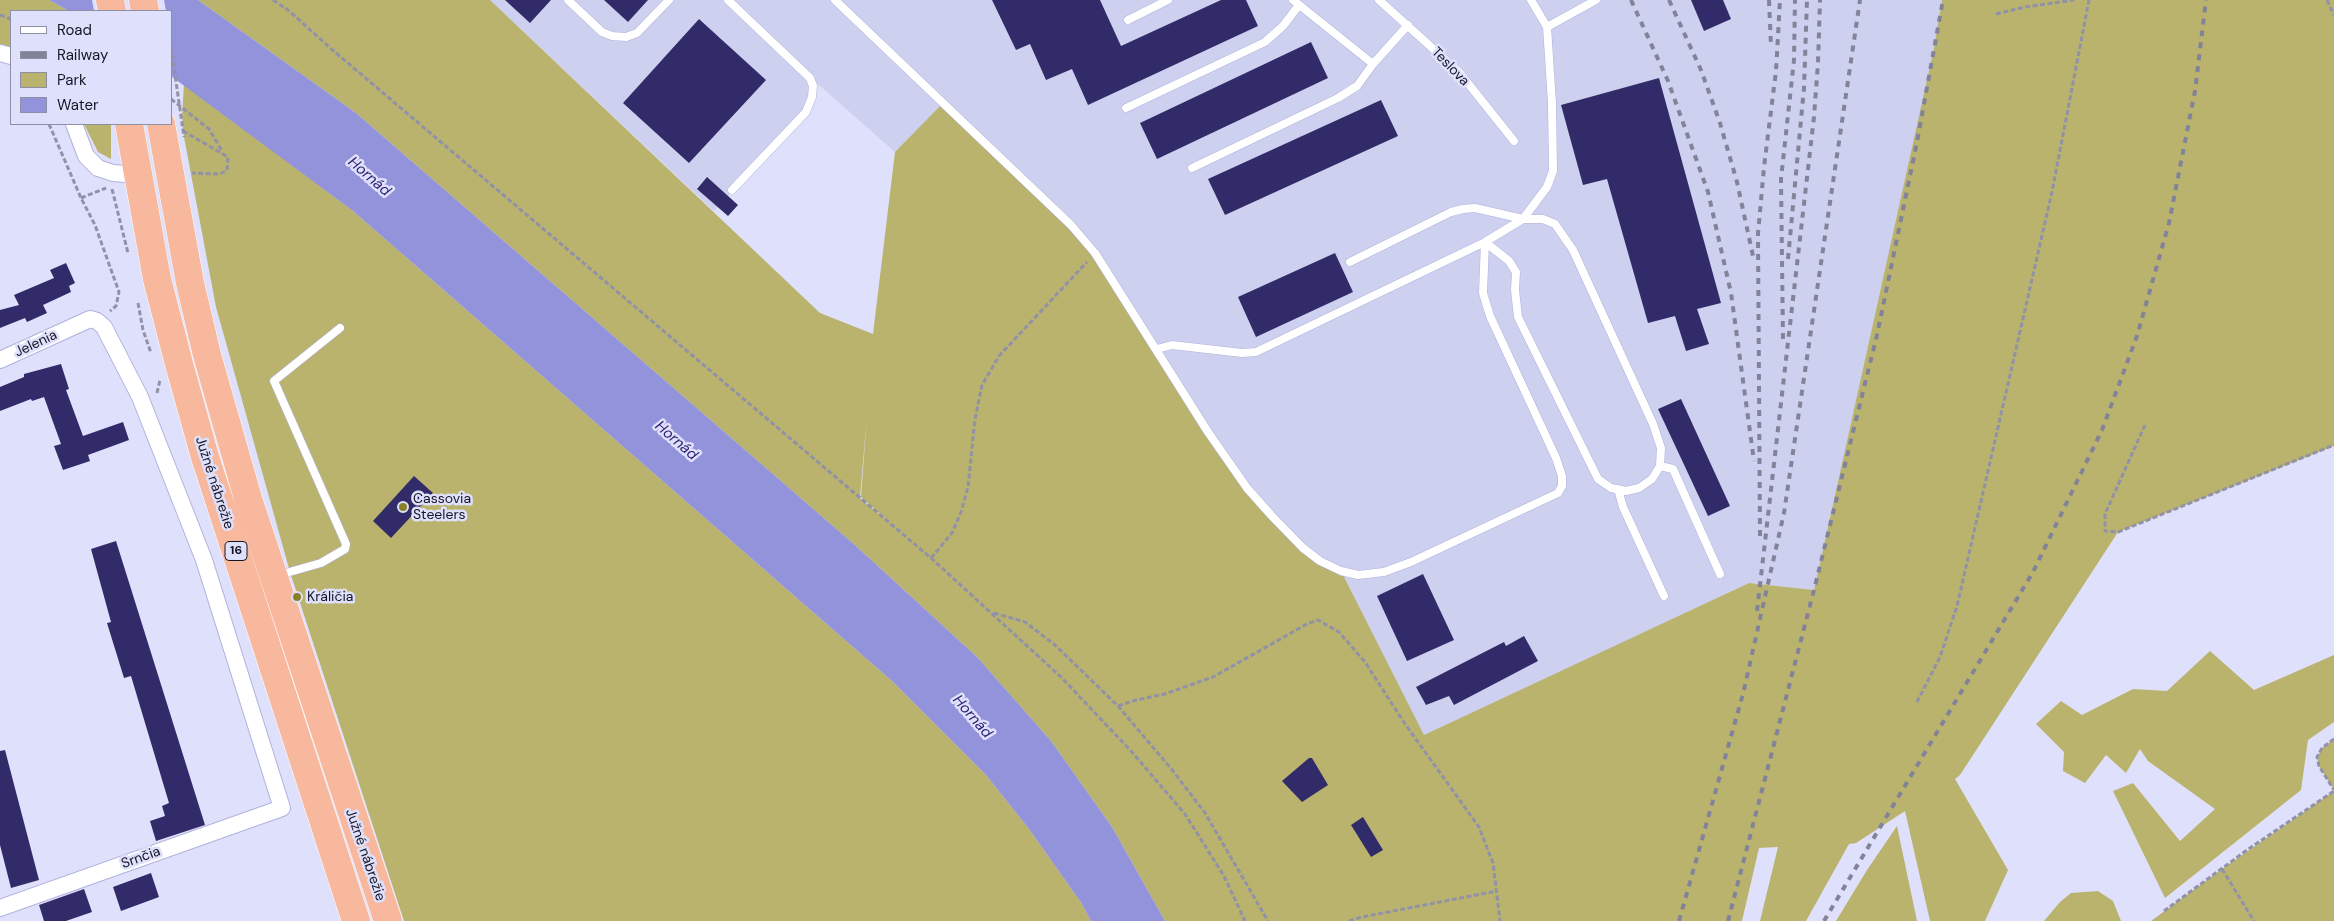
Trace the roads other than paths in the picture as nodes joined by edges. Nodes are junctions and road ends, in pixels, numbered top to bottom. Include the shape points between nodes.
1 (568, 0) edge
2 (669, 0) edge
3 (728, 0) edge
4 (836, 0) edge
5 (1168, 0) edge
6 (1379, 0) edge
7 (1531, 0) edge
8 (1596, 0) edge
9 (1296, 3) edge
10 (1128, 20) dead end
11 (1408, 25) junction
12 (1547, 27) junction
13 (1373, 64) junction
14 (1126, 108) dead end
15 (74, 125) edge
16 (129, 126) edge
17 (171, 130) edge
18 (1514, 141) dead end
19 (1192, 168) dead end
20 (136, 175) junction
21 (732, 190) dead end
22 (1523, 219) junction
23 (1485, 242) junction
24 (1350, 262) dead end
25 (340, 328) dead end
26 (1157, 349) junction
27 (0, 360) edge
28 (1660, 466) junction
29 (1618, 489) junction
30 (1720, 574) dead end
31 (274, 577) junction
32 (1664, 596) dead end
33 (282, 808) joint
34 (0, 908) edge
35 (356, 921) edge
36 (388, 921) edge

1 - 2 lane via 602,32 626,37 637,33
3 - 21 lane via 810,78 813,86 806,112
4 - 26 lane via 1071,225 1095,253
5 - 10 lane
6 - 11 lane, Teslova
7 - 12 lane
8 - 12 lane
9 - 13 lane
9 - 14 lane via 1283,26 1265,42
11 - 13 lane
11 - 18 lane, Teslova via 1459,72
12 - 22 lane via 1553,171 1547,187
13 - 19 lane via 1357,86 1338,98
15 - 20 street via 86,156 98,168
16 - 20 highway, Južné nábrežie / 16
17 - 31 highway, Južné nábrežie / 16 via 190,283 249,502
20 - 35 highway, Južné nábrežie / 16 via 157,279 202,448
22 - 23 lane
22 - 24 lane via 1463,208
22 - 28 lane via 1543,219 1556,224 1573,250 1653,424 1661,448
23 - 26 lane via 1256,352 1242,354 1172,345
23 - 26 lane via 1483,293 1490,316 1556,458 1562,486 1558,493 1384,572 1358,575 1341,571 1303,548 1247,488
23 - 29 lane via 1509,261 1516,272 1518,317 1598,479
25 - 31 lane via 274,381 346,544 345,549 321,563
27 - 33 street, Jelenia via 90,319 104,327 140,397 204,560
28 - 29 lane via 1652,478 1638,488
28 - 30 lane via 1673,469
29 - 32 lane
31 - 36 highway, Južné nábrežie / 16
33 - 34 street, Srnčia

